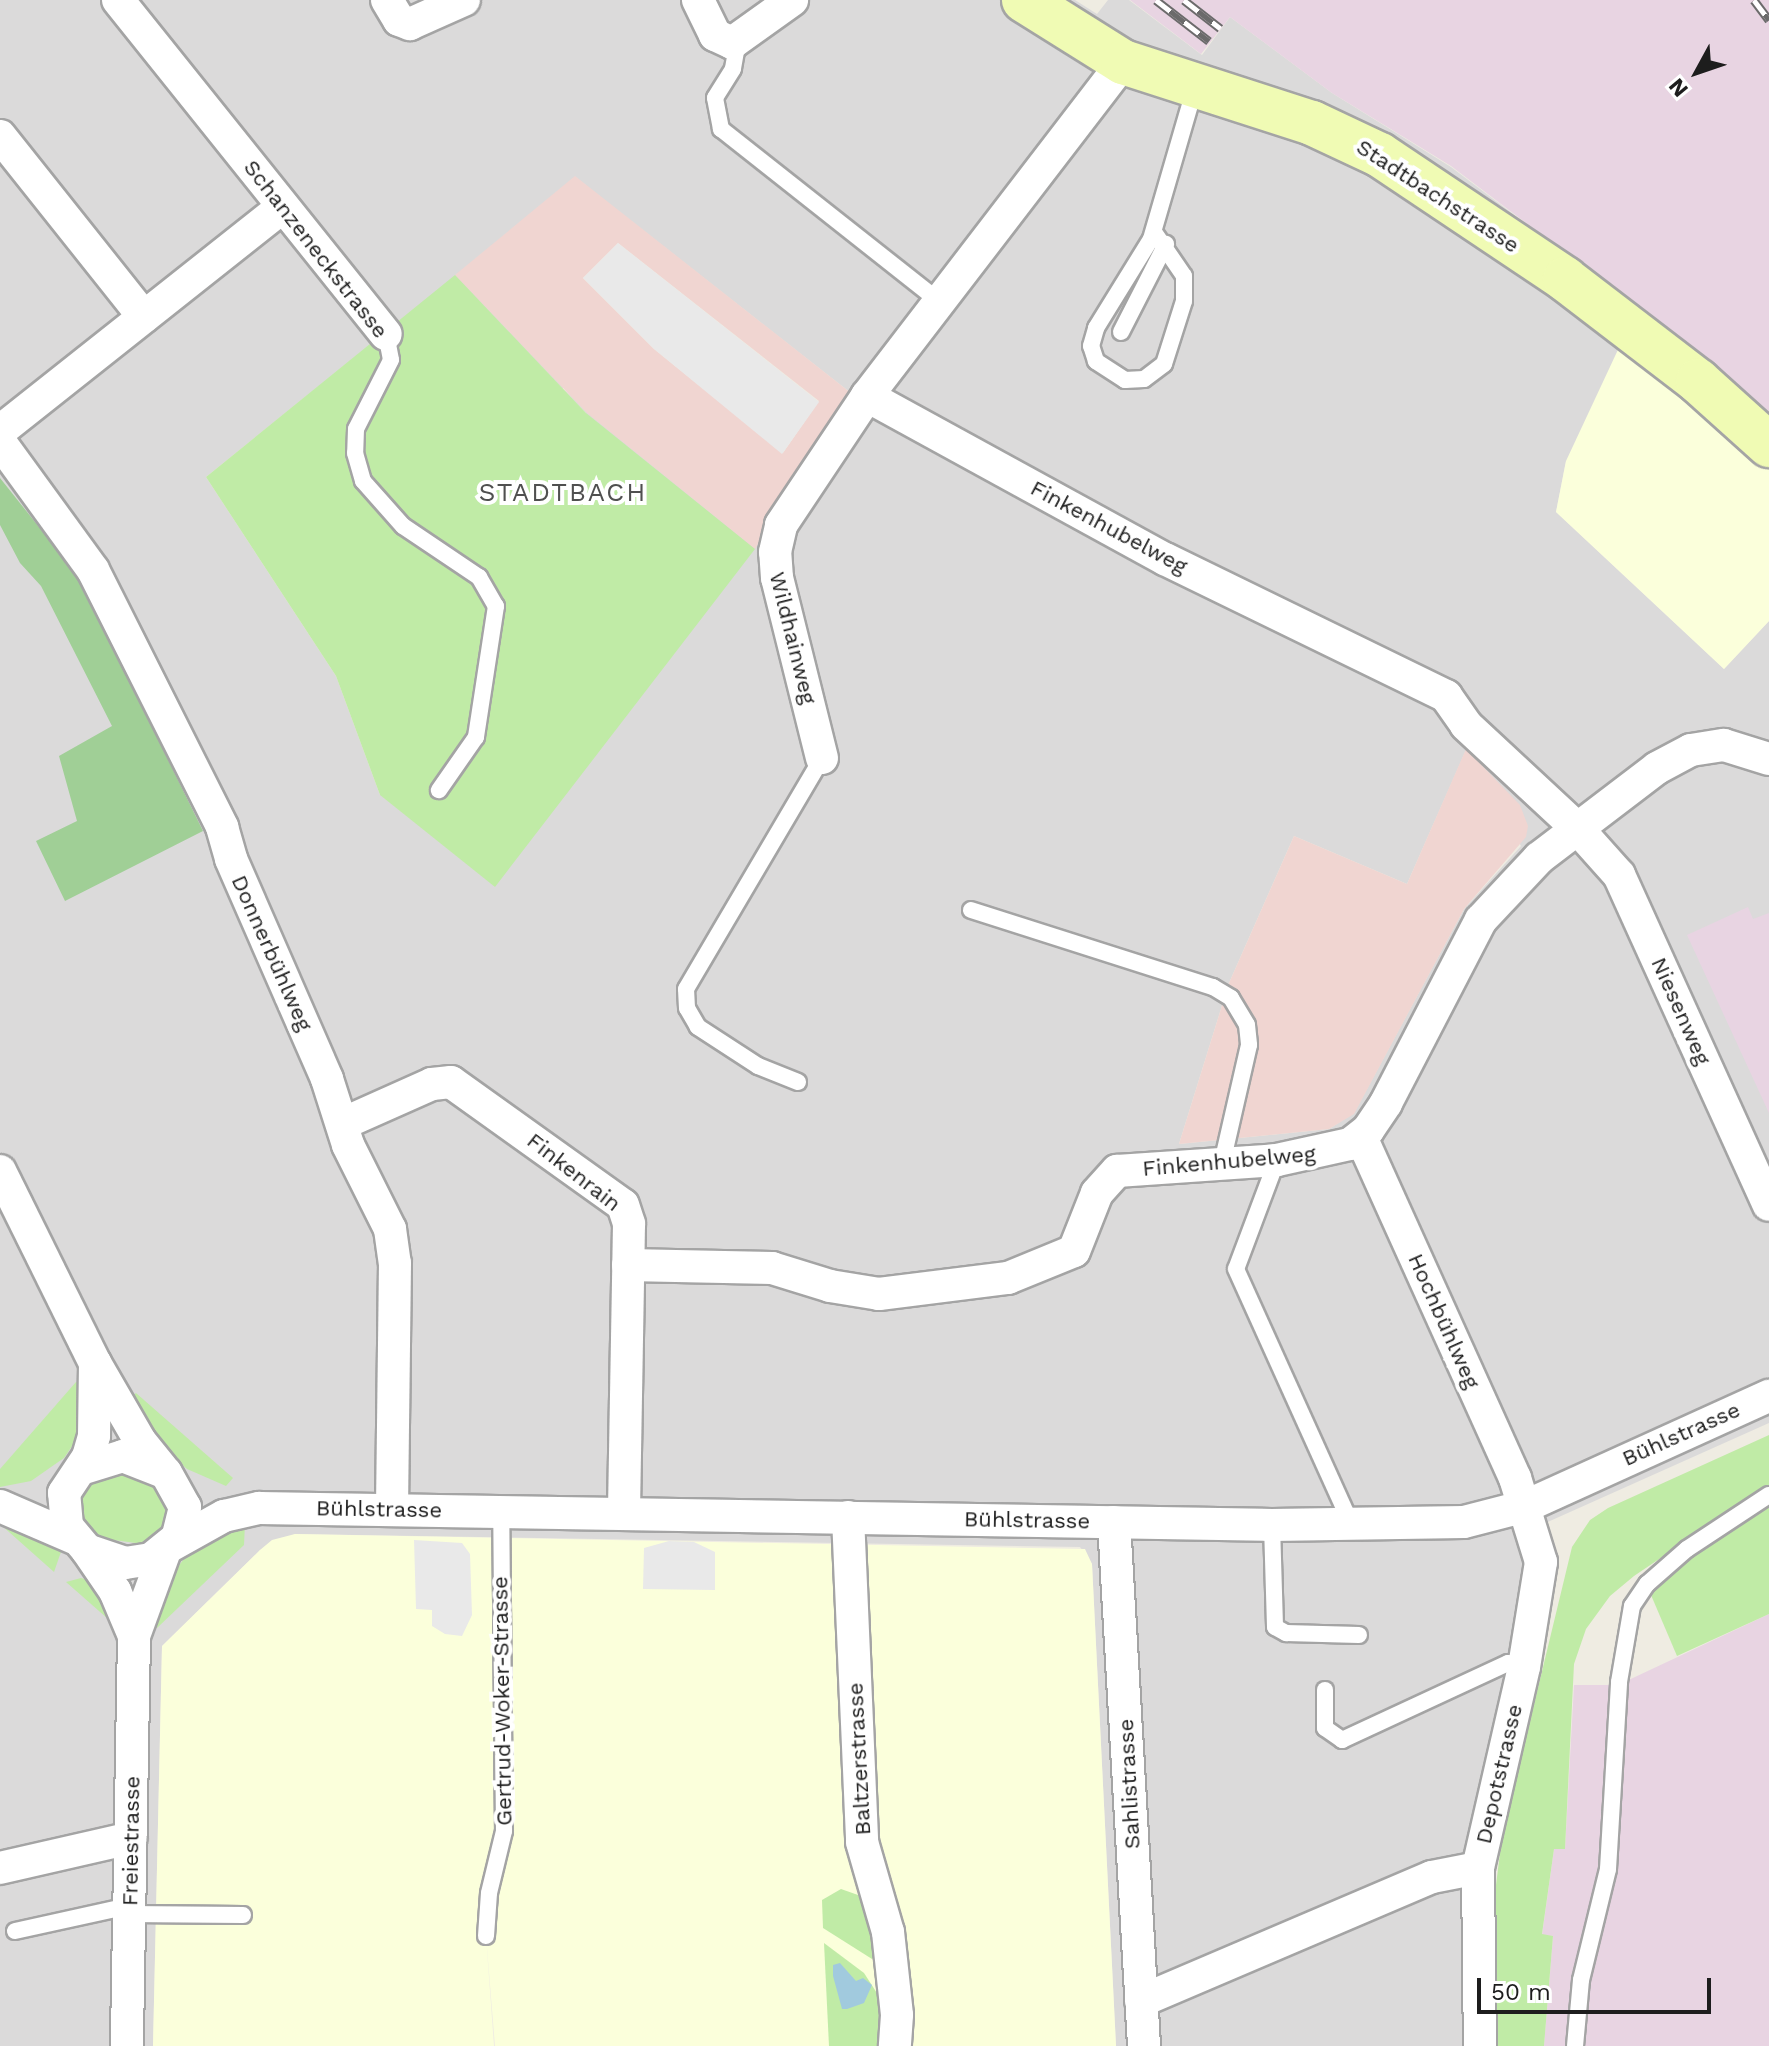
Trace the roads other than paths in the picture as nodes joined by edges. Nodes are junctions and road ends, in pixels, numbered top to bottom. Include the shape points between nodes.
1 (118, 0) edge
2 (387, 0) edge
3 (464, 0) edge
4 (698, 0) edge
5 (792, 0) edge
6 (1024, 0) edge
7 (738, 40) junction
8 (1123, 62) junction
9 (1195, 86) junction
10 (0, 136) edge
11 (283, 207) junction
12 (1160, 238) junction
13 (940, 302) junction
14 (144, 317) junction
15 (1121, 332) dead end
16 (386, 334) joint
17 (867, 396) junction
18 (0, 431) edge
19 (0, 442) edge
20 (1769, 445) edge
21 (822, 758) joint
22 (1769, 759) edge
23 (439, 790) dead end
24 (1577, 828) junction
25 (971, 910) dead end
26 (798, 1082) dead end
27 (342, 1124) junction
28 (1361, 1137) junction
29 (1277, 1160) junction
30 (1222, 1163) junction
31 (0, 1171) edge
32 (1769, 1205) edge
33 (628, 1265) junction
34 (95, 1363) junction
35 (1769, 1396) edge
36 (76, 1473) junction
37 (172, 1478) junction
38 (1769, 1495) edge
39 (0, 1498) edge
40 (0, 1506) edge
41 (1526, 1506) junction
42 (259, 1508) junction
43 (392, 1509) junction
44 (501, 1511) junction
45 (624, 1513) junction
46 (848, 1517) junction
47 (1114, 1522) junction
48 (1272, 1525) junction
49 (1352, 1526) junction
50 (80, 1544) junction
51 (168, 1548) junction
52 (1359, 1635) dead end
53 (134, 1636) junction
54 (1524, 1667) junction
55 (1325, 1690) dead end
56 (131, 1838) junction
57 (0, 1868) edge
58 (1478, 1868) junction
59 (129, 1910) junction
60 (243, 1915) dead end
61 (15, 1931) dead end
62 (486, 1936) dead end
63 (1141, 2001) junction
64 (127, 2046) edge
65 (895, 2046) edge
66 (1144, 2046) edge
67 (1480, 2046) edge
68 (1575, 2046) edge

1 - 11 street, Schanzeneckstrasse
2 - 3 street via 399,20 410,24
4 - 7 street via 720,40
5 - 7 street
6 - 8 main road, Stadtbachstrasse
7 - 13 lane via 733,69 715,98 721,129
8 - 9 main road, Stadtbachstrasse
8 - 13 street, Wildhainweg
9 - 12 lane
9 - 20 main road, Stadtbachstrasse via 1312,123 1410,172 1698,381
10 - 14 street
11 - 14 street
11 - 16 street, Schanzeneckstrasse
12 - 12 lane via 1184,276 1178,330 1156,373 1125,380 1096,361 1091,346 1096,328
12 - 15 lane
13 - 17 street, Wildhainweg
14 - 18 street
16 - 23 lane, Schanzeneckstrasse via 391,360 356,429 355,453 363,481 403,526 479,577 496,606 476,737
17 - 21 street, Wildhainweg via 792,503 775,552
17 - 24 street, Finkenhubelweg via 1165,559 1435,688 1466,725
19 - 27 street, Donnerbühlweg via 97,577 222,827
21 - 26 lane, Wildhainweg via 686,989 687,1008 698,1027 758,1066
22 - 24 street, Finkenhubelweg via 1744,748 1707,746 1657,768
24 - 28 street, Finkenhubelweg via 1515,880 1481,920 1386,1103
24 - 32 street, Niesenweg via 1619,875
25 - 30 lane via 1213,987 1231,998 1247,1025 1249,1045
27 - 33 street, Finkenrain via 432,1084 460,1086 618,1200 628,1218
27 - 43 street, Donnerbühlweg via 395,1251
28 - 29 street, Finkenhubelweg via 1325,1153
28 - 41 street, Hochbühlweg
29 - 30 street, Finkenhubelweg
29 - 49 lane via 1236,1269
30 - 33 street, Finkenhubelweg via 1113,1173 1097,1193 1074,1251 1008,1278 879,1294 839,1289 772,1268
31 - 34 street
33 - 45 street, Finkenrain
34 - 36 street via 95,1427
34 - 37 street via 140,1441
35 - 41 street, Bühlstrasse
36 - 37 street via 123,1456 147,1461
36 - 39 street via 48,1490
36 - 50 street via 62,1505
37 - 42 street, Bühlstrasse
37 - 51 street via 185,1507 183,1525
38 - 68 lane via 1687,1549 1647,1584 1632,1606 1619,1682 1608,1869 1581,1980
40 - 50 street
41 - 49 street, Bühlstrasse via 1464,1522
41 - 54 street, Depotstrasse via 1541,1573
42 - 43 street, Bühlstrasse
42 - 51 street, Bühlstrasse via 224,1516
43 - 44 street, Bühlstrasse
44 - 45 street, Bühlstrasse
44 - 62 lane, Gertrud-Woker-Strasse via 504,1831 489,1893
45 - 46 street, Bühlstrasse
46 - 47 street, Bühlstrasse
46 - 65 street, Baltzerstrasse via 862,1842 888,1932
47 - 48 street, Bühlstrasse
47 - 63 street, Sahlistrasse
48 - 49 street, Bühlstrasse
48 - 52 lane via 1275,1627 1286,1633
50 - 51 street via 125,1563
50 - 53 street, Freiestrasse via 115,1591
51 - 53 street, Freiestrasse
53 - 56 street, Freiestrasse
54 - 55 lane via 1508,1663 1342,1740 1325,1728
54 - 58 street, Depotstrasse
56 - 57 street
56 - 59 street, Freiestrasse
58 - 63 street via 1432,1877
58 - 67 street, Depotstrasse
59 - 60 lane
59 - 61 lane
59 - 64 street, Freiestrasse
63 - 66 street, Sahlistrasse

